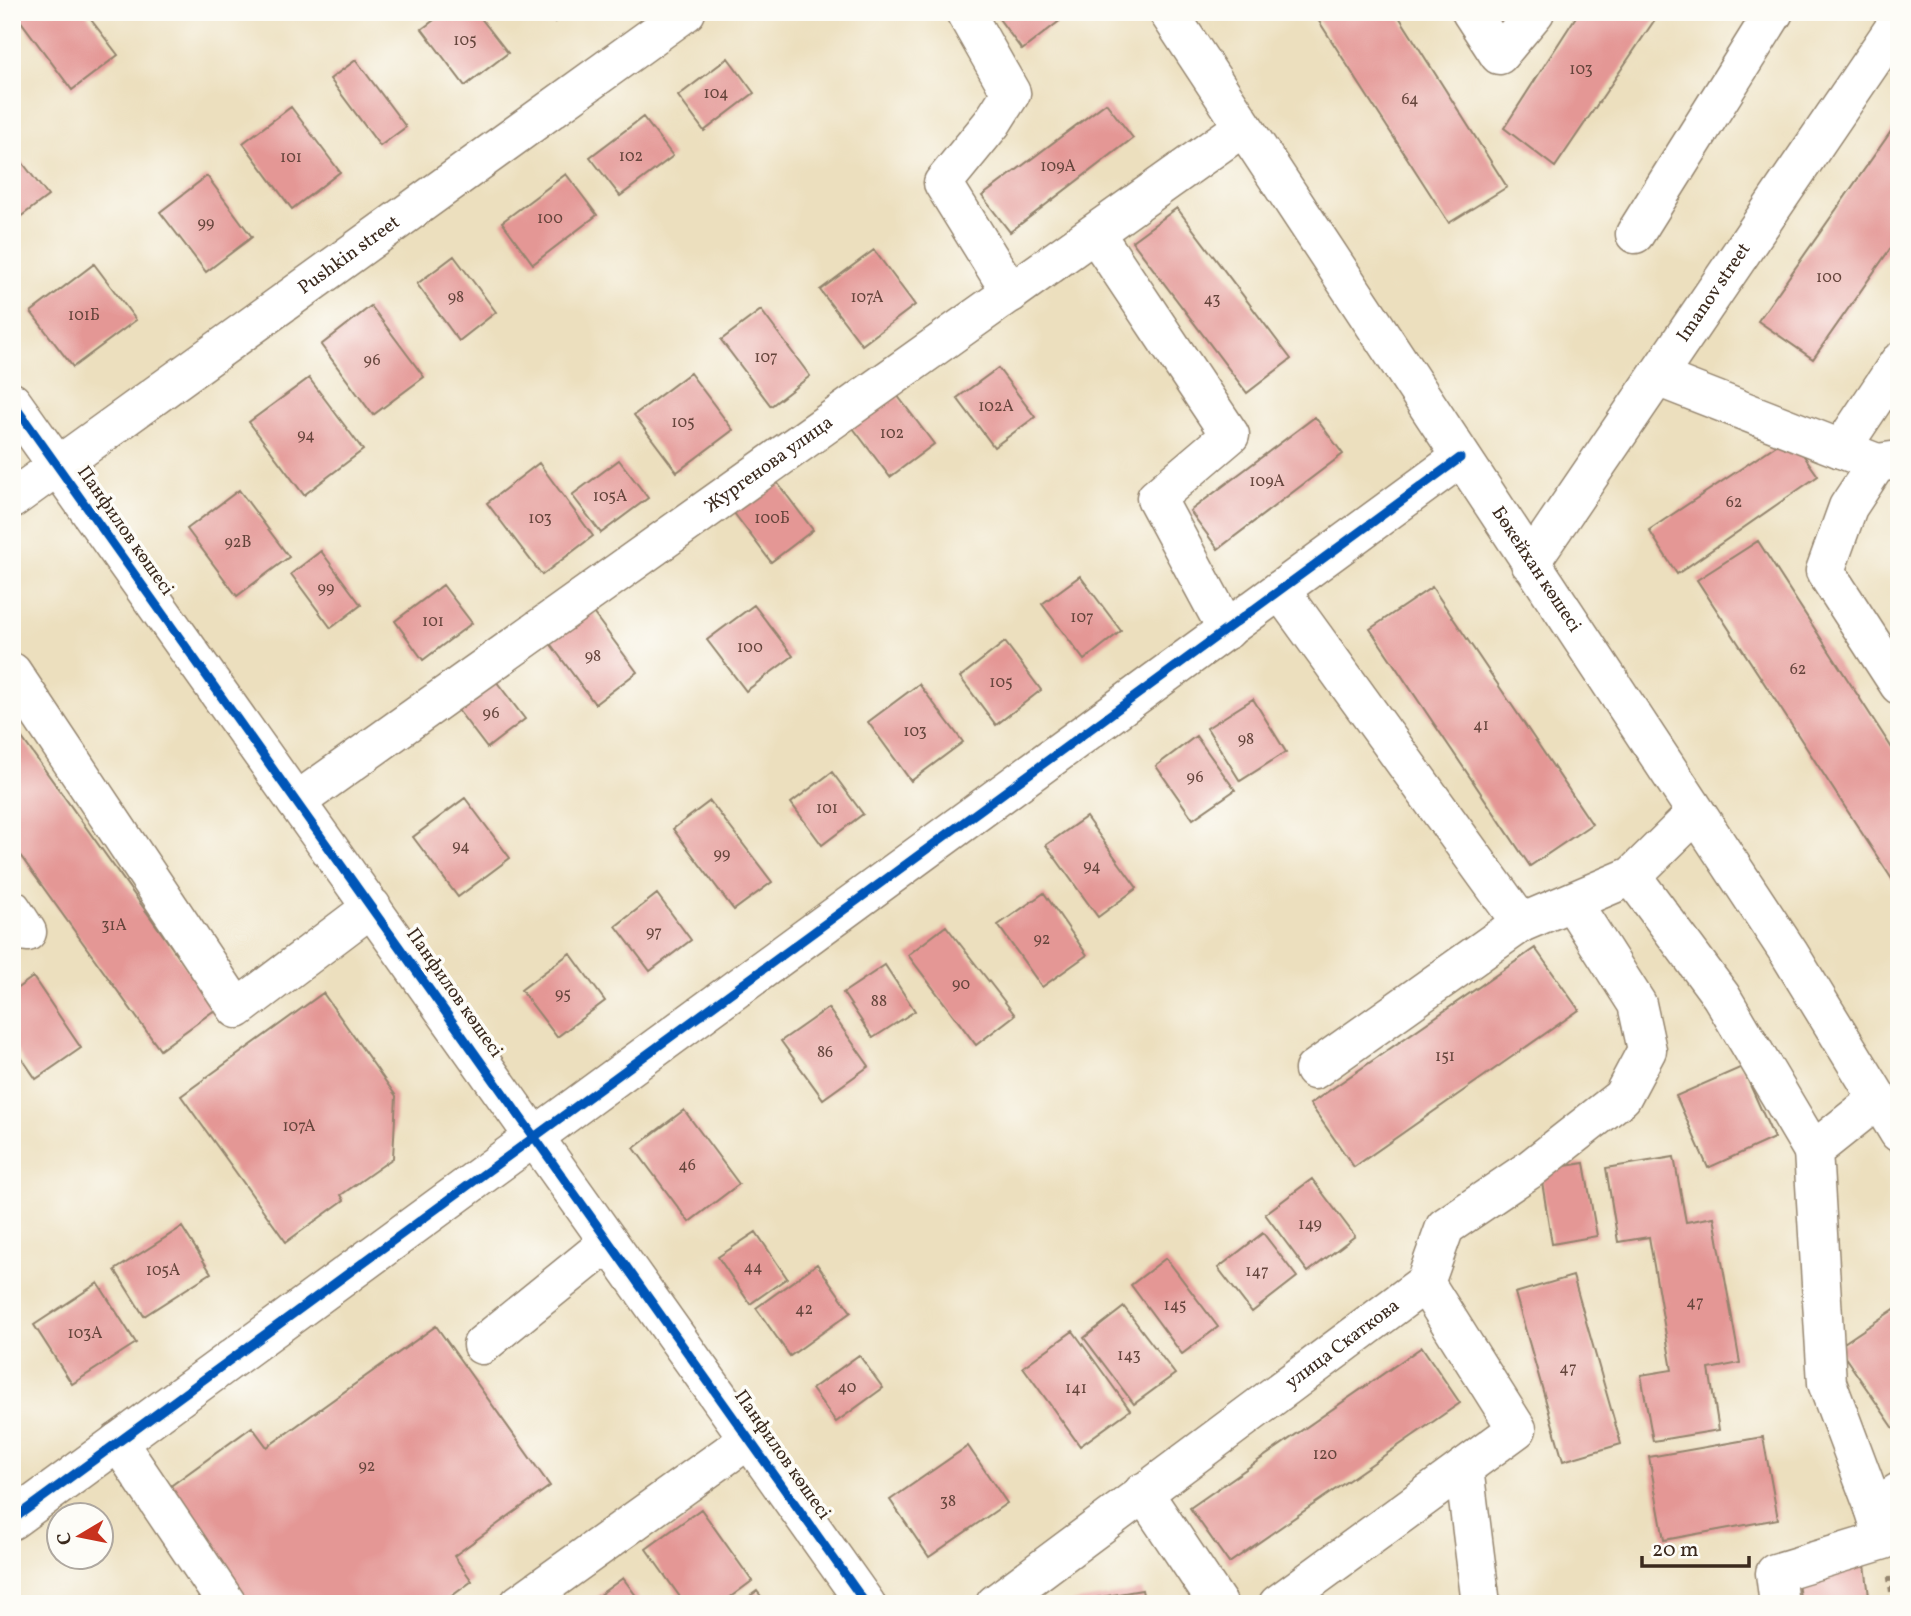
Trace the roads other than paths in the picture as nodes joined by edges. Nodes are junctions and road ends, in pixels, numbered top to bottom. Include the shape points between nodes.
1 (686, 12) edge
2 (965, 12) edge
3 (1168, 12) edge
4 (1471, 12) edge
5 (1535, 12) edge
6 (1774, 12) edge
7 (1899, 21) edge
8 (1243, 127) junction
9 (1095, 233) junction
10 (1635, 234) dead end
11 (1011, 293) junction
12 (1899, 362) edge
13 (1657, 377) junction
14 (12, 402) edge
15 (1840, 449) junction
16 (1460, 458) junction
17 (1888, 462) edge
18 (58, 466) junction
19 (12, 499) edge
20 (1530, 563) junction
21 (1280, 590) junction
22 (1227, 630) junction
23 (12, 672) edge
24 (1899, 685) edge
25 (296, 802) junction
26 (1696, 813) junction
27 (1632, 876) junction
28 (1572, 902) junction
29 (372, 908) junction
30 (1521, 923) junction
31 (1314, 1070) dead end
32 (1878, 1099) junction
33 (1899, 1133) edge
34 (535, 1137) junction
35 (1814, 1151) junction
36 (609, 1242) junction
37 (1425, 1283) junction
38 (482, 1345) dead end
39 (749, 1439) junction
40 (118, 1442) junction
41 (1464, 1468) junction
42 (1143, 1492) junction
43 (1886, 1500) edge
44 (12, 1520) edge
45 (227, 1604) edge
46 (519, 1604) edge
47 (866, 1604) edge
48 (995, 1604) edge
49 (1218, 1604) edge
50 (1278, 1604) edge
51 (1481, 1604) edge
52 (1779, 1604) edge

1 - 18 street, Pushkin street
2 - 11 street via 1011,93 943,183
3 - 8 street, Бөкейхан көшесі
4 - 5 street via 1499,55
6 - 10 street
7 - 13 street, Imanov street
8 - 9 street, Жургенова улица
8 - 16 street, Бөкейхан көшесі
9 - 11 street, Жургенова улица
9 - 22 street via 1230,435 1156,498
11 - 25 street, Жургенова улица
12 - 15 street
13 - 15 street
13 - 20 street, Imanov street
14 - 18 street, Панфилов көшесі
15 - 17 street
16 - 20 street, Бөкейхан көшесі
16 - 21 street
17 - 24 street via 1848,507 1825,571
18 - 19 street, Pushkin street
18 - 25 street, Панфилов көшесі
20 - 26 street, Бөкейхан көшесі
21 - 22 street
21 - 30 street
22 - 34 street
23 - 29 street via 237,1009
25 - 29 street, Панфилов көшесі
26 - 27 street
26 - 32 street, Бөкейхан көшесі
27 - 28 street
27 - 35 street via 1721,996
28 - 30 street
28 - 37 street via 1637,1004 1647,1050 1622,1097 1530,1171 1445,1227
29 - 34 street, Панфилов көшесі
30 - 31 street
32 - 33 street, Бөкейхан көшесі
32 - 35 street
34 - 36 street, Панфилов көшесі
34 - 40 street
35 - 43 street via 1827,1383
36 - 38 street
36 - 39 street, Панфилов көшесі
37 - 41 street via 1517,1429
37 - 42 street, улица Скаткова
39 - 46 street
39 - 47 street, Панфилов көшесі
40 - 44 street
40 - 45 street
41 - 50 street
41 - 51 street
42 - 48 street, улица Скаткова
42 - 49 street
43 - 52 street via 1884,1540 1776,1573

